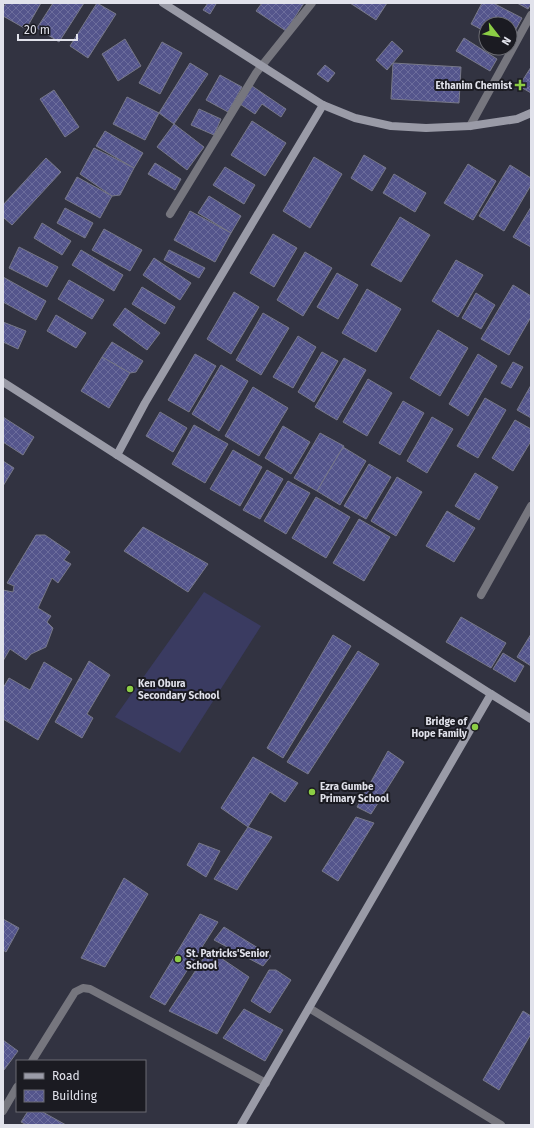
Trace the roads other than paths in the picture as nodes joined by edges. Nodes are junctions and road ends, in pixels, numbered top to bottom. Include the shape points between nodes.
1 (163, 3) edge
2 (312, 3) edge
3 (531, 15) edge
4 (262, 67) junction
5 (323, 105) junction
6 (531, 113) edge
7 (470, 126) junction
8 (170, 214) dead end
9 (3, 382) edge
10 (118, 455) junction
11 (531, 506) edge
12 (480, 595) dead end
13 (491, 694) junction
14 (531, 719) edge
15 (310, 1008) junction
16 (33, 1060) edge
17 (266, 1083) junction
18 (16, 1089) edge
19 (3, 1111) edge
20 (241, 1125) edge
21 (501, 1125) edge

1 - 4 street
2 - 4 street
3 - 7 street
4 - 5 street
4 - 8 street
5 - 7 street via 355,118 391,126
5 - 10 street via 145,403
6 - 7 street via 517,119
9 - 10 street
10 - 13 street
11 - 12 street
13 - 14 street
13 - 15 street
15 - 17 street
15 - 21 street
16 - 17 street via 75,992 83,988 90,989
17 - 20 street
18 - 19 street

